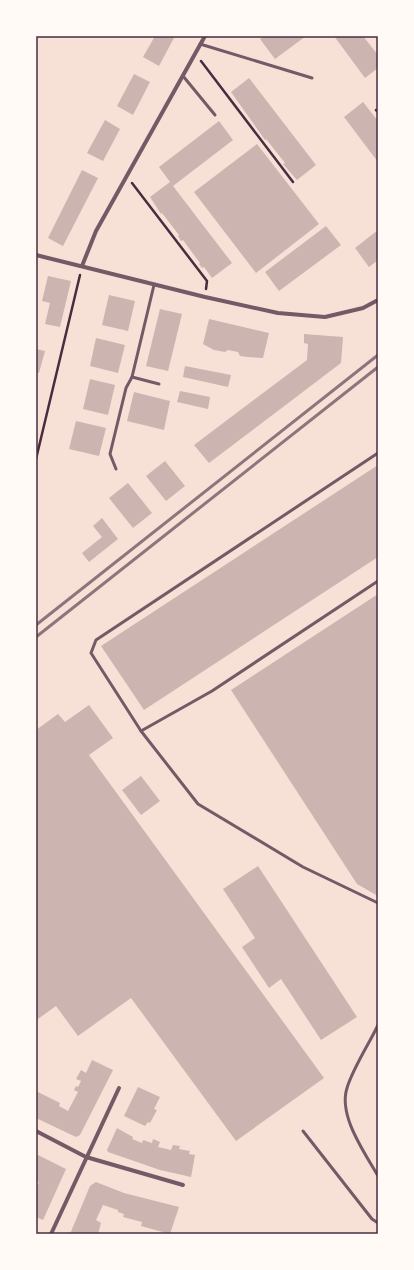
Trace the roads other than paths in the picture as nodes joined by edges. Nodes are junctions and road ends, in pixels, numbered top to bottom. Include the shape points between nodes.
1 (205, 36) edge
2 (200, 44) junction
3 (183, 76) junction
4 (312, 78) dead end
5 (215, 115) dead end
6 (36, 255) edge
7 (82, 266) junction
8 (154, 285) junction
9 (378, 300) edge
10 (132, 377) junction
11 (159, 384) dead end
12 (378, 453) edge
13 (116, 469) dead end
14 (378, 581) edge
15 (141, 731) junction
16 (378, 902) edge
17 (378, 1025) edge
18 (119, 1088) dead end
19 (303, 1131) dead end
20 (36, 1132) edge
21 (86, 1157) junction
22 (378, 1176) edge
23 (183, 1185) dead end
24 (378, 1223) edge
25 (51, 1234) edge

1 - 2 street
2 - 3 street
2 - 4 lane
3 - 5 lane
3 - 7 street via 96,231
6 - 7 street
7 - 8 street
8 - 9 street via 278,313 325,316 363,308
8 - 10 lane
10 - 11 lane
10 - 13 lane via 126,388 110,454
12 - 15 lane via 96,640 91,652
14 - 15 lane via 212,691
15 - 16 lane via 198,804 303,867
17 - 22 lane via 347,1089 346,1111 352,1130
18 - 21 street
19 - 24 lane via 372,1219
20 - 21 street
21 - 23 street
21 - 25 street

